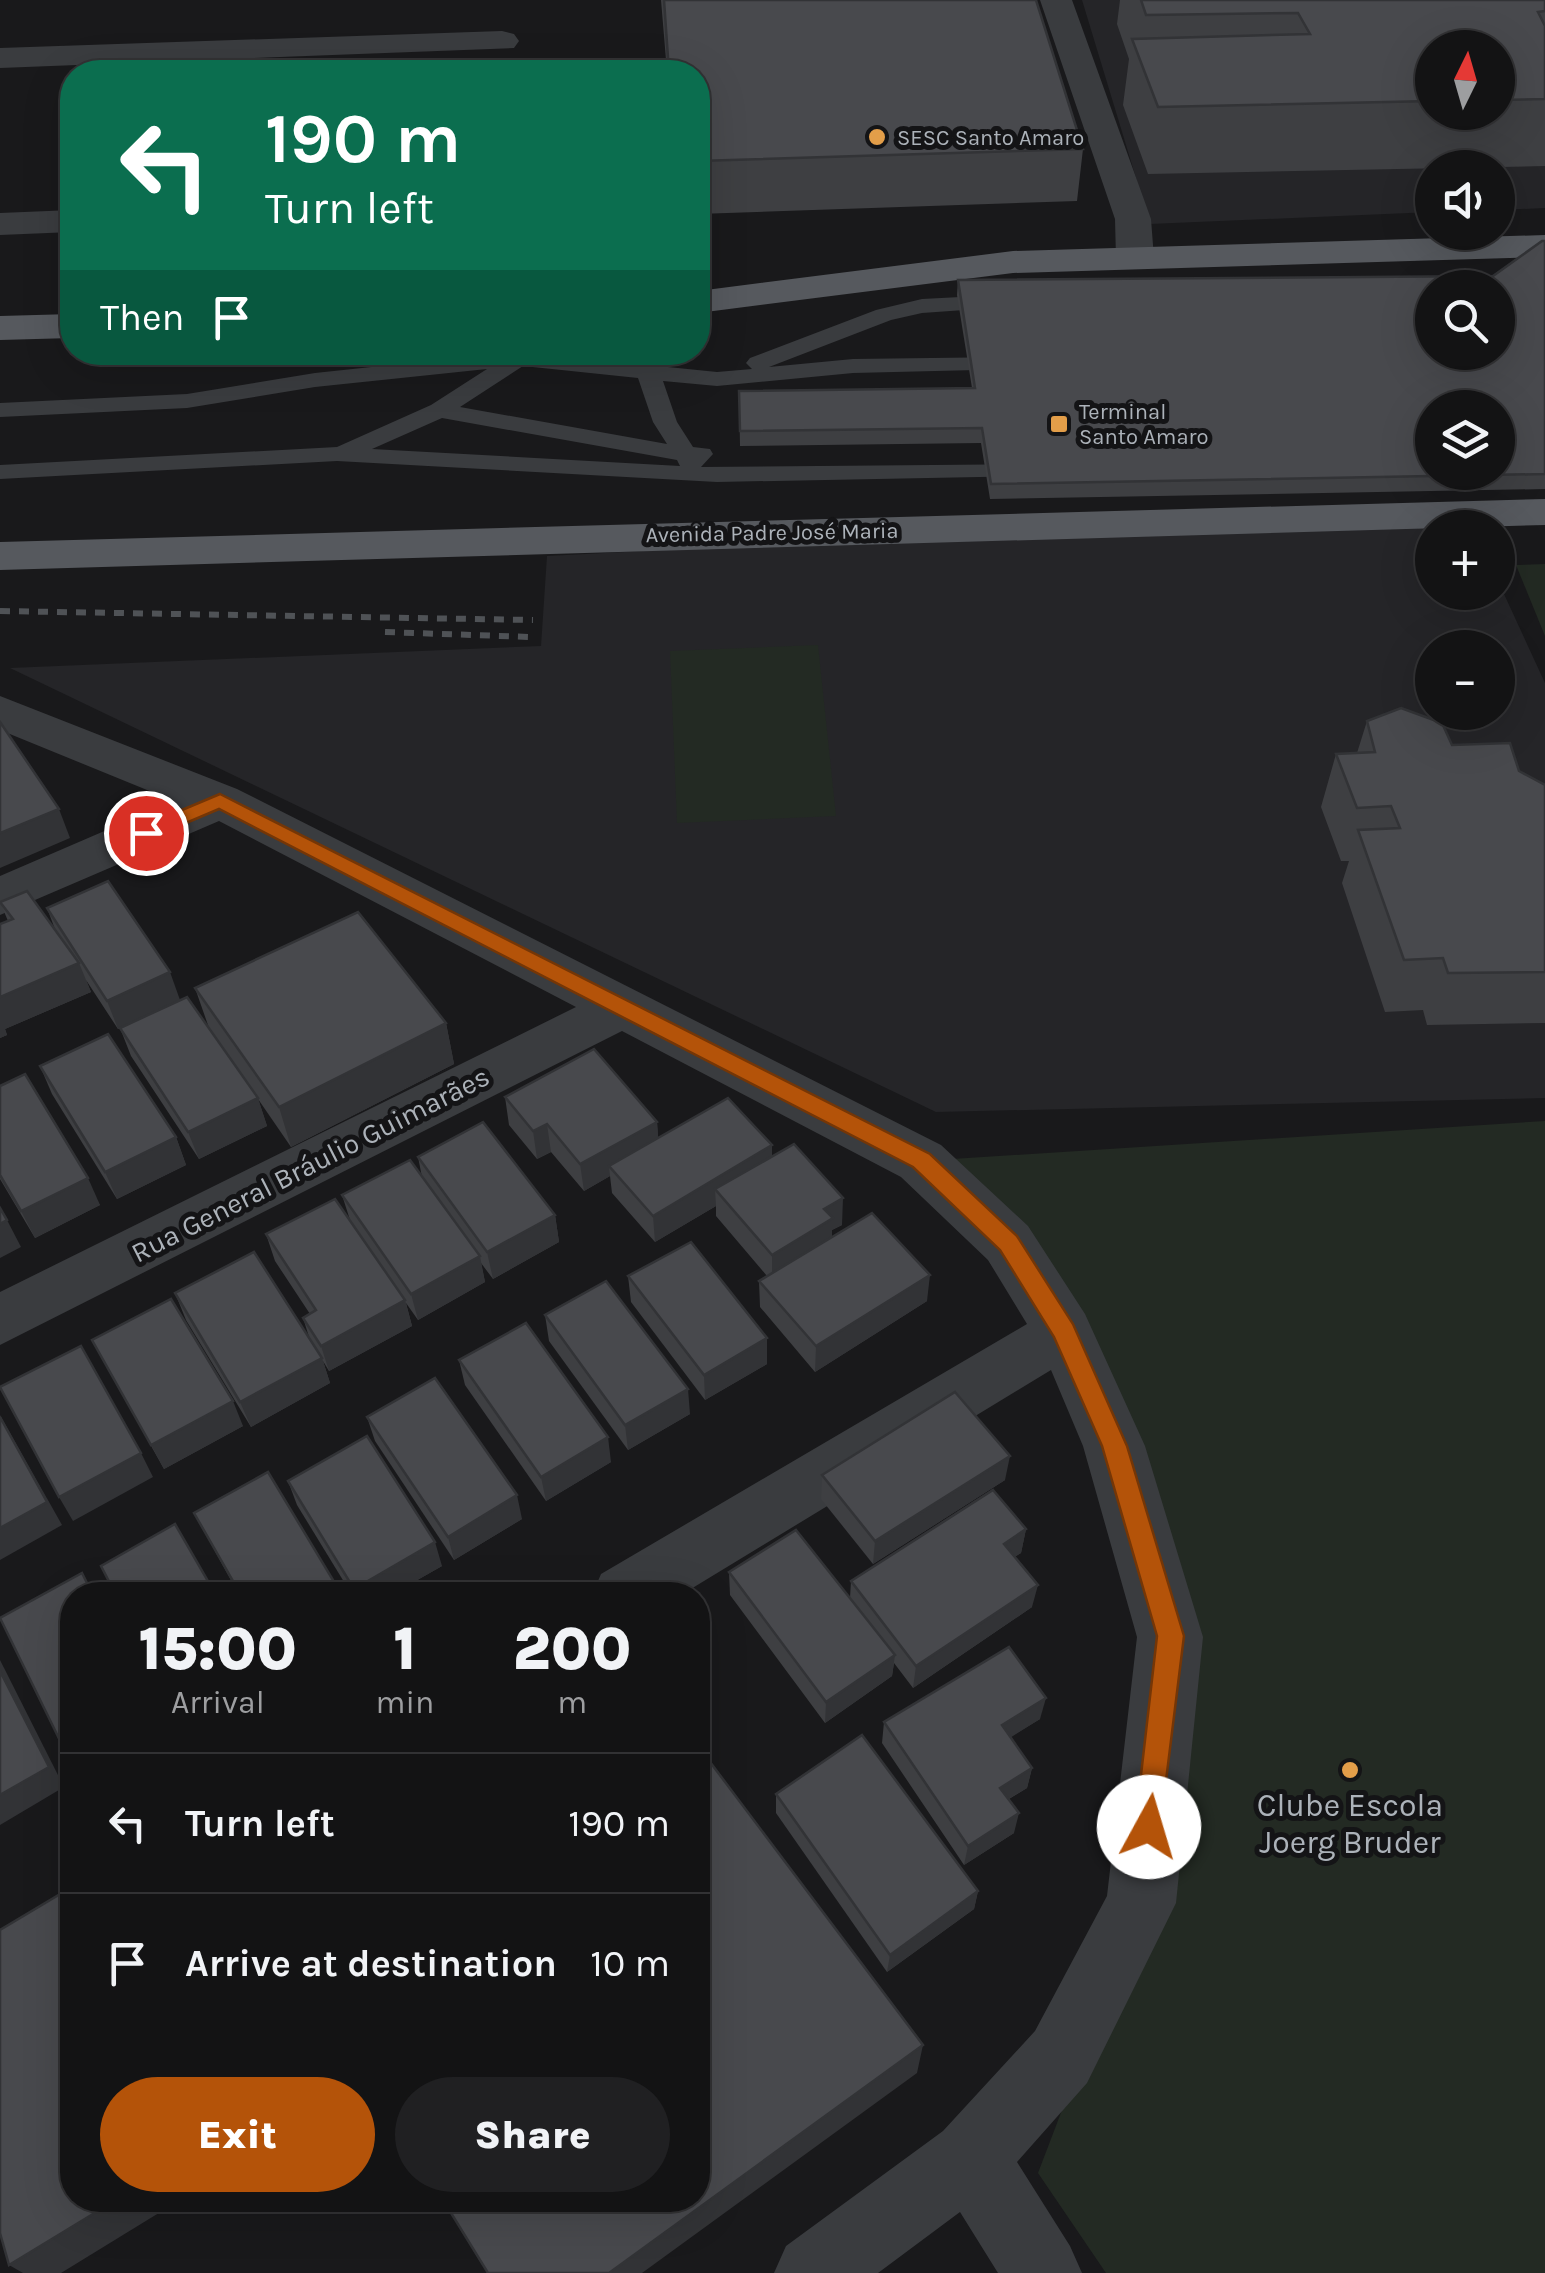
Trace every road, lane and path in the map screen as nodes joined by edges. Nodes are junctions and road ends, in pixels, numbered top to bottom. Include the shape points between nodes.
1 (1056, 0) edge
2 (501, 42) edge
3 (0, 58) edge
4 (60, 222) edge
5 (0, 224) edge
6 (1545, 246) edge
7 (1136, 258) junction
8 (710, 300) edge
9 (1019, 301) edge
10 (60, 326) edge
11 (0, 328) edge
12 (1028, 357) edge
13 (460, 365) edge
14 (509, 365) edge
15 (645, 365) edge
16 (657, 365) edge
17 (717, 379) junction
18 (768, 400) edge
19 (0, 410) edge
20 (439, 410) junction
21 (337, 454) junction
22 (683, 454) junction
23 (0, 472) edge
24 (717, 475) junction
25 (1545, 512) edge
26 (0, 556) edge
27 (0, 712) edge
28 (220, 801) junction
29 (0, 897) edge
30 (621, 1008) junction
31 (0, 1320) edge
32 (1064, 1332) junction
33 (646, 1582) edge
34 (970, 2158) junction
35 (813, 2273) edge
36 (1043, 2273) edge

1 - 7 street via 1133,219
2 - 3 street
4 - 5 street
6 - 7 main road
7 - 8 main road via 1012,262
9 - 17 lane via 922,306 884,315
10 - 11 main road
12 - 17 lane
13 - 19 lane via 187,401
14 - 20 lane
15 - 22 lane
16 - 17 lane
17 - 18 lane
20 - 21 lane
20 - 22 lane
21 - 23 lane
21 - 24 lane
22 - 24 lane via 699,470
22 - 24 lane via 1043,458
25 - 26 main road, Avenida Padre José Maria
27 - 28 street
28 - 29 street
28 - 30 street
30 - 31 street, Rua General Bráulio Guimarães
30 - 32 street via 922,1161 1008,1243
32 - 33 street
32 - 34 street via 1114,1446 1170,1636 1141,1903 1061,2057
34 - 35 street
34 - 36 street

